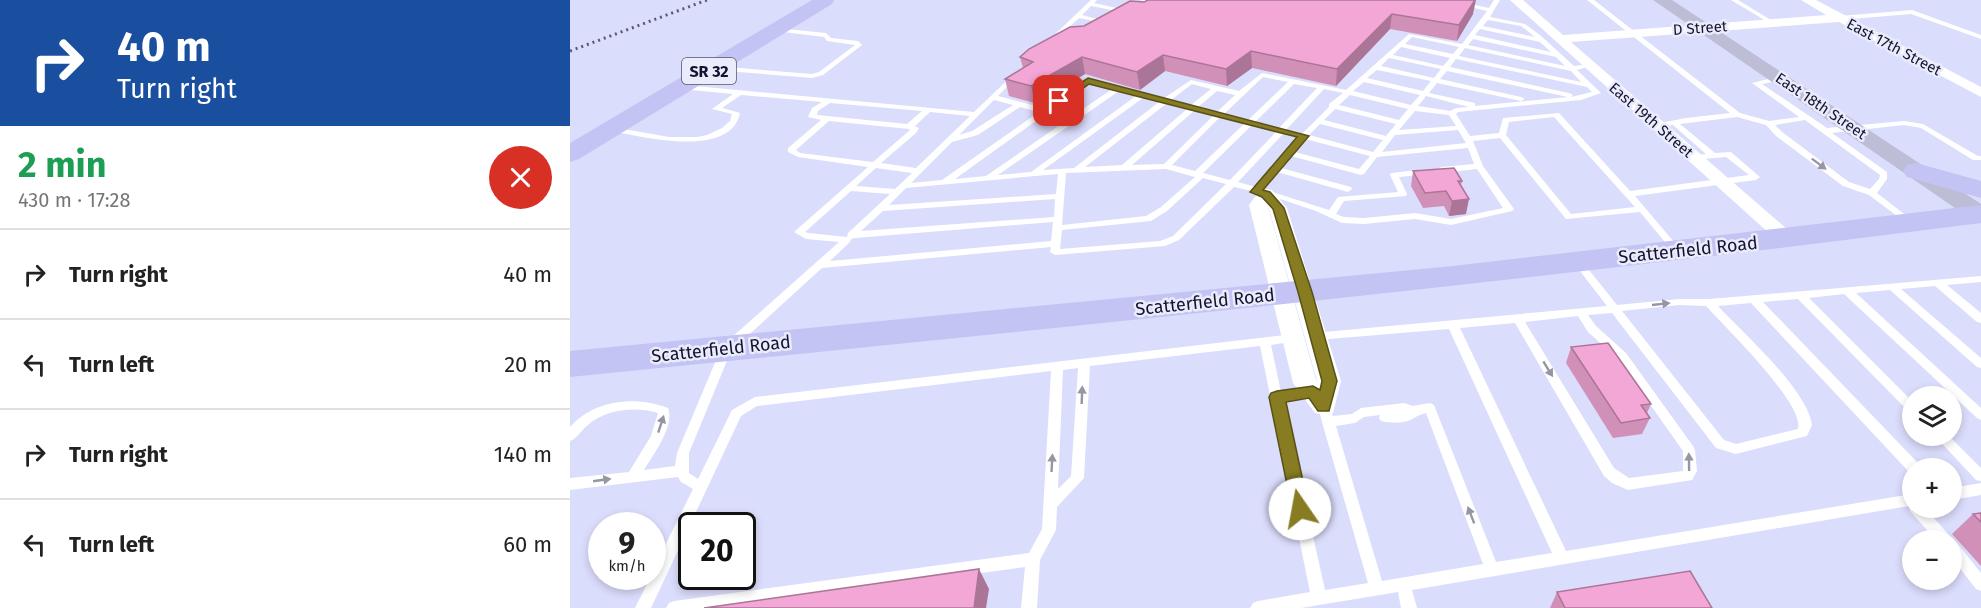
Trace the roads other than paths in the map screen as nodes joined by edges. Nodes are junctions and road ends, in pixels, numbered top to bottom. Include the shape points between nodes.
1 (825, 0) edge
2 (1143, 0) edge
3 (1168, 0) edge
4 (1445, 0) edge
5 (1497, 0) edge
6 (1516, 0) edge
7 (1590, 0) edge
8 (1661, 0) edge
9 (1734, 0) edge
10 (1807, 0) edge
11 (1455, 1) edge
12 (1092, 2) edge
13 (1161, 4) junction
14 (1152, 9) edge
15 (1492, 10) junction
16 (1078, 16) junction
17 (1122, 18) edge
18 (1486, 18) junction
19 (1840, 18) junction
20 (1773, 23) junction
21 (1112, 24) edge
22 (1478, 27) junction
23 (1703, 28) junction
24 (777, 30) junction
25 (1634, 33) junction
26 (1058, 35) junction
27 (1470, 36) junction
28 (1066, 37) edge
29 (1981, 37) edge
30 (1559, 39) junction
31 (1541, 40) junction
32 (1400, 45) junction
33 (1462, 45) junction
34 (1041, 50) edge
35 (1557, 55) junction
36 (1388, 56) junction
37 (1453, 56) junction
38 (1589, 65) junction
39 (1025, 66) edge
40 (1375, 67) junction
41 (714, 68) junction
42 (1444, 69) junction
43 (1571, 69) junction
44 (1780, 78) junction
45 (1362, 79) junction
46 (1435, 80) junction
47 (1293, 81) junction
48 (1589, 85) junction
49 (684, 87) junction
50 (1322, 87) junction
51 (1216, 88) junction
52 (1117, 89) junction
53 (740, 92) junction
54 (1347, 92) junction
55 (1425, 93) junction
56 (1981, 93) edge
57 (1240, 94) junction
58 (1142, 95) junction
59 (993, 97) junction
60 (1581, 98) junction
61 (828, 101) junction
62 (1165, 101) junction
63 (1532, 102) junction
64 (1019, 105) junction
65 (1332, 106) junction
66 (1479, 107) junction
67 (1193, 108) junction
68 (1413, 108) junction
69 (928, 110) junction
70 (1045, 111) junction
71 (1452, 113) junction
72 (975, 114) junction
73 (1218, 114) junction
74 (1737, 116) junction
75 (828, 118) junction
76 (1805, 118) junction
77 (1318, 120) junction
78 (1251, 123) junction
79 (1401, 123) junction
80 (1676, 124) junction
81 (1658, 126) junction
82 (1770, 126) junction
83 (909, 127) junction
84 (1460, 128) junction
85 (1853, 128) junction
86 (1282, 131) junction
87 (1825, 131) junction
88 (604, 135) junction
89 (1502, 135) junction
90 (1304, 136) junction
91 (1392, 136) junction
92 (949, 141) junction
93 (1469, 142) junction
94 (1289, 153) junction
95 (570, 154) edge
96 (1376, 155) junction
97 (1713, 156) junction
98 (1694, 158) junction
99 (1981, 158) edge
100 (570, 159) edge
101 (875, 165) junction
102 (1166, 166) junction
103 (1479, 166) junction
104 (1125, 168) junction
105 (1275, 169) junction
106 (1076, 170) junction
107 (919, 171) junction
108 (1916, 171) junction
109 (1062, 172) junction
110 (1361, 172) junction
111 (1033, 174) junction
112 (1198, 175) junction
113 (987, 179) junction
114 (943, 183) junction
115 (1724, 183) junction
116 (1230, 185) junction
117 (849, 188) junction
118 (900, 189) junction
119 (1348, 189) junction
120 (1261, 193) junction
121 (1872, 193) junction
122 (1629, 194) junction
123 (1060, 196) junction
124 (1341, 199) junction
125 (880, 208) junction
126 (1642, 209) junction
127 (1981, 214) edge
128 (1331, 215) junction
129 (1058, 224) junction
130 (1912, 224) junction
131 (849, 238) junction
132 (1787, 239) junction
133 (1056, 244) junction
134 (1677, 251) junction
135 (1578, 262) junction
136 (818, 265) junction
137 (1980, 279) edge
138 (1936, 282) junction
139 (1892, 286) junction
140 (1847, 291) junction
141 (1293, 294) junction
142 (1800, 295) junction
143 (1754, 299) junction
144 (1709, 303) junction
145 (1613, 309) junction
146 (1581, 312) junction
147 (1518, 319) junction
148 (1981, 319) edge
149 (1452, 323) junction
150 (1317, 336) junction
151 (1293, 338) junction
152 (1265, 342) junction
153 (726, 349) junction
154 (1084, 363) junction
155 (1981, 363) edge
156 (570, 364) edge
157 (1057, 366) junction
158 (1277, 397) junction
159 (1902, 398) edge
160 (1322, 407) junction
161 (1413, 411) junction
162 (1981, 415) edge
163 (1385, 418) dead end
164 (570, 436) edge
165 (1951, 446) edge
166 (1905, 458) edge
167 (681, 471) junction
168 (633, 476) junction
169 (1981, 476) edge
170 (570, 484) edge
171 (701, 487) junction
172 (1981, 489) edge
173 (1962, 492) edge
174 (1050, 505) junction
175 (1902, 505) edge
176 (1925, 518) edge
177 (1936, 530) edge
178 (1562, 558) junction
179 (1033, 559) junction
180 (1962, 560) edge
181 (1492, 569) junction
182 (1402, 584) junction
183 (1981, 584) edge
184 (1377, 588) junction
185 (1319, 598) junction
186 (643, 608) edge
187 (674, 608) edge
188 (1029, 608) edge
189 (1258, 608) edge
190 (1409, 608) edge

1 - 24 main road, SR 32
2 - 13 lane
3 - 13 lane
4 - 11 lane
5 - 15 lane
6 - 30 street, East 19th Street
7 - 25 lane
8 - 23 street, East 18th Street
9 - 20 lane
10 - 19 street, East 17th Street
11 - 15 lane
12 - 16 lane
12 - 17 lane via 1134,13
13 - 14 lane
15 - 18 lane
16 - 21 lane
16 - 26 lane
18 - 22 lane
18 - 31 lane via 1526,26
19 - 20 street, D Street
19 - 29 lane via 1912,12
19 - 56 street, East 17th Street
20 - 23 street, D Street
22 - 27 lane
22 - 31 lane
23 - 25 street, D Street
23 - 44 street, East 18th Street
24 - 41 main road, SR 32
24 - 41 lane via 826,35 829,40 859,45 821,74 812,76
25 - 30 street, D Street
25 - 74 lane
26 - 28 lane
26 - 34 lane
27 - 33 lane
27 - 35 lane
30 - 38 street, East 19th Street
31 - 35 lane
32 - 33 lane via 1411,35
32 - 36 lane
32 - 37 lane
33 - 37 lane
33 - 43 lane
35 - 43 lane
36 - 40 lane
36 - 42 lane
37 - 42 lane
37 - 48 lane
38 - 43 lane
38 - 81 street, East 19th Street
39 - 59 lane
40 - 45 lane
40 - 46 lane
41 - 49 main road, SR 32
42 - 46 lane
42 - 60 lane
43 - 48 lane
44 - 76 lane via 1756,83
44 - 85 street, East 18th Street
45 - 54 lane
45 - 55 lane
46 - 55 lane
46 - 63 lane
47 - 50 lane
47 - 57 lane via 1262,75
47 - 78 lane
48 - 60 lane via 1596,93
49 - 53 lane
49 - 88 main road, SR 32
50 - 54 lane
50 - 86 lane
51 - 57 lane
51 - 62 lane via 1191,82
51 - 67 lane
52 - 58 lane
52 - 70 lane via 1088,81
52 - 113 lane
53 - 61 lane
53 - 88 lane via 716,110 736,113 732,124 715,135 697,140
54 - 65 lane
54 - 68 lane
55 - 66 lane
55 - 68 lane
57 - 73 lane
58 - 62 lane
58 - 111 lane
59 - 64 lane
59 - 72 lane
60 - 63 lane
61 - 69 lane
61 - 75 lane via 815,110 813,117
62 - 67 lane
62 - 106 lane
63 - 66 lane
64 - 70 lane
64 - 92 lane via 975,133
65 - 77 lane
65 - 79 lane
66 - 71 lane
67 - 73 lane
67 - 104 lane
68 - 71 lane
68 - 79 lane
69 - 72 lane
69 - 83 lane
70 - 114 lane
71 - 84 lane
72 - 92 lane
73 - 78 lane
73 - 102 lane
74 - 80 lane
74 - 82 lane
75 - 83 lane
75 - 101 lane via 791,150 798,155
76 - 82 lane
76 - 87 lane
77 - 90 lane
77 - 91 lane
78 - 86 lane
78 - 112 lane
79 - 91 lane
80 - 81 lane
80 - 97 lane
81 - 98 street, East 19th Street
82 -> 121 lane via 1846,184
83 - 101 lane via 915,128
84 - 91 lane
84 - 93 lane
85 - 87 lane
85 - 99 lane via 1904,123 1923,126
85 - 108 street, East 18th Street
86 - 90 lane
86 - 116 lane
87 - 121 lane via 1884,174
88 - 95 main road, SR 32
88 - 100 main road, SR 32
89 - 93 lane
89 - 122 lane via 1506,120 1556,115
89 - 126 lane via 1569,218
90 - 94 lane
90 - 96 lane
91 - 96 lane
92 - 107 lane
93 - 96 lane
93 - 103 lane
94 - 105 lane
94 - 110 lane
96 - 110 lane
97 - 98 lane
97 - 115 lane via 1728,154 1756,177
98 - 115 street, East 19th Street
101 - 107 lane
101 - 117 lane
102 - 104 lane
102 - 112 lane
103 - 124 lane via 1394,175 1403,194
103 - 128 lane via 1509,210 1451,222 1415,216 1342,220
104 - 106 lane
105 - 119 lane
105 - 120 lane
106 - 109 lane
107 - 118 lane
108 - 127 main road
108 - 130 main road via 1927,184 1929,196 1925,210
109 - 111 lane
109 - 123 lane
110 - 119 lane
111 - 113 lane
112 - 116 lane
112 - 129 lane via 1148,219
113 - 114 lane
114 - 118 lane
115 - 122 lane
115 - 132 street, East 19th Street
116 - 120 lane
116 - 133 lane via 1170,241 1055,252
117 - 118 lane
117 - 131 lane via 799,232 806,237
118 - 125 lane
119 - 124 lane
120 - 128 lane
120 - 141 street via 1258,205
121 - 130 lane
122 - 126 lane
123 - 125 lane
123 - 129 lane
124 - 128 lane
125 - 131 lane
126 - 134 lane
127 - 130 main road, Scatterfield Road
129 - 131 lane
129 - 133 lane
130 - 132 main road, Scatterfield Road
131 - 136 lane
132 - 134 main road, Scatterfield Road
133 - 136 lane
134 - 135 main road, Scatterfield Road
135 - 141 main road, Scatterfield Road
135 - 145 lane
136 - 153 lane
137 - 138 lane
138 - 139 lane
138 - 148 lane
139 - 140 lane
139 - 155 lane
140 - 142 lane
140 - 162 lane
141 - 150 street
141 - 151 street
141 - 153 main road, Scatterfield Road
142 - 143 lane
142 - 159 lane
143 - 144 lane
143 - 166 lane
145 -> 144 lane
144 - 145 lane via 1795,399 1805,419 1803,433 1736,449 1720,444
145 - 146 lane
146 - 147 lane
147 -> 146 lane via 1609,472 1628,484 1687,476 1689,450 1622,356 1599,336
147 - 149 lane
149 - 150 lane
149 - 178 lane
150 - 160 street via 1329,381
151 - 152 lane
151 - 160 street via 1305,383
152 - 154 lane
152 - 158 lane
153 - 156 main road, Scatterfield Road
153 - 167 lane via 683,453
154 - 157 lane
174 -> 154 lane via 1077,478
157 - 171 lane via 755,402 736,413
174 -> 157 lane
158 - 160 lane
158 - 185 lane
160 - 161 lane via 1360,419 1361,413 1404,408
160 - 184 lane
161 - 163 lane via 1408,416
181 -> 161 lane via 1431,408
168 -> 164 lane via 658,433 664,411 646,407 603,411 580,424
165 - 169 lane
167 - 168 lane
167 - 171 lane via 686,480
170 -> 168 lane
171 - 186 lane
172 - 173 lane
174 - 179 lane via 1049,531
175 - 178 lane
176 - 177 lane
178 - 181 lane
179 - 187 lane
179 - 188 lane
180 - 183 lane
181 - 182 lane
182 - 184 lane
182 - 190 lane
184 - 185 lane
185 - 189 lane

